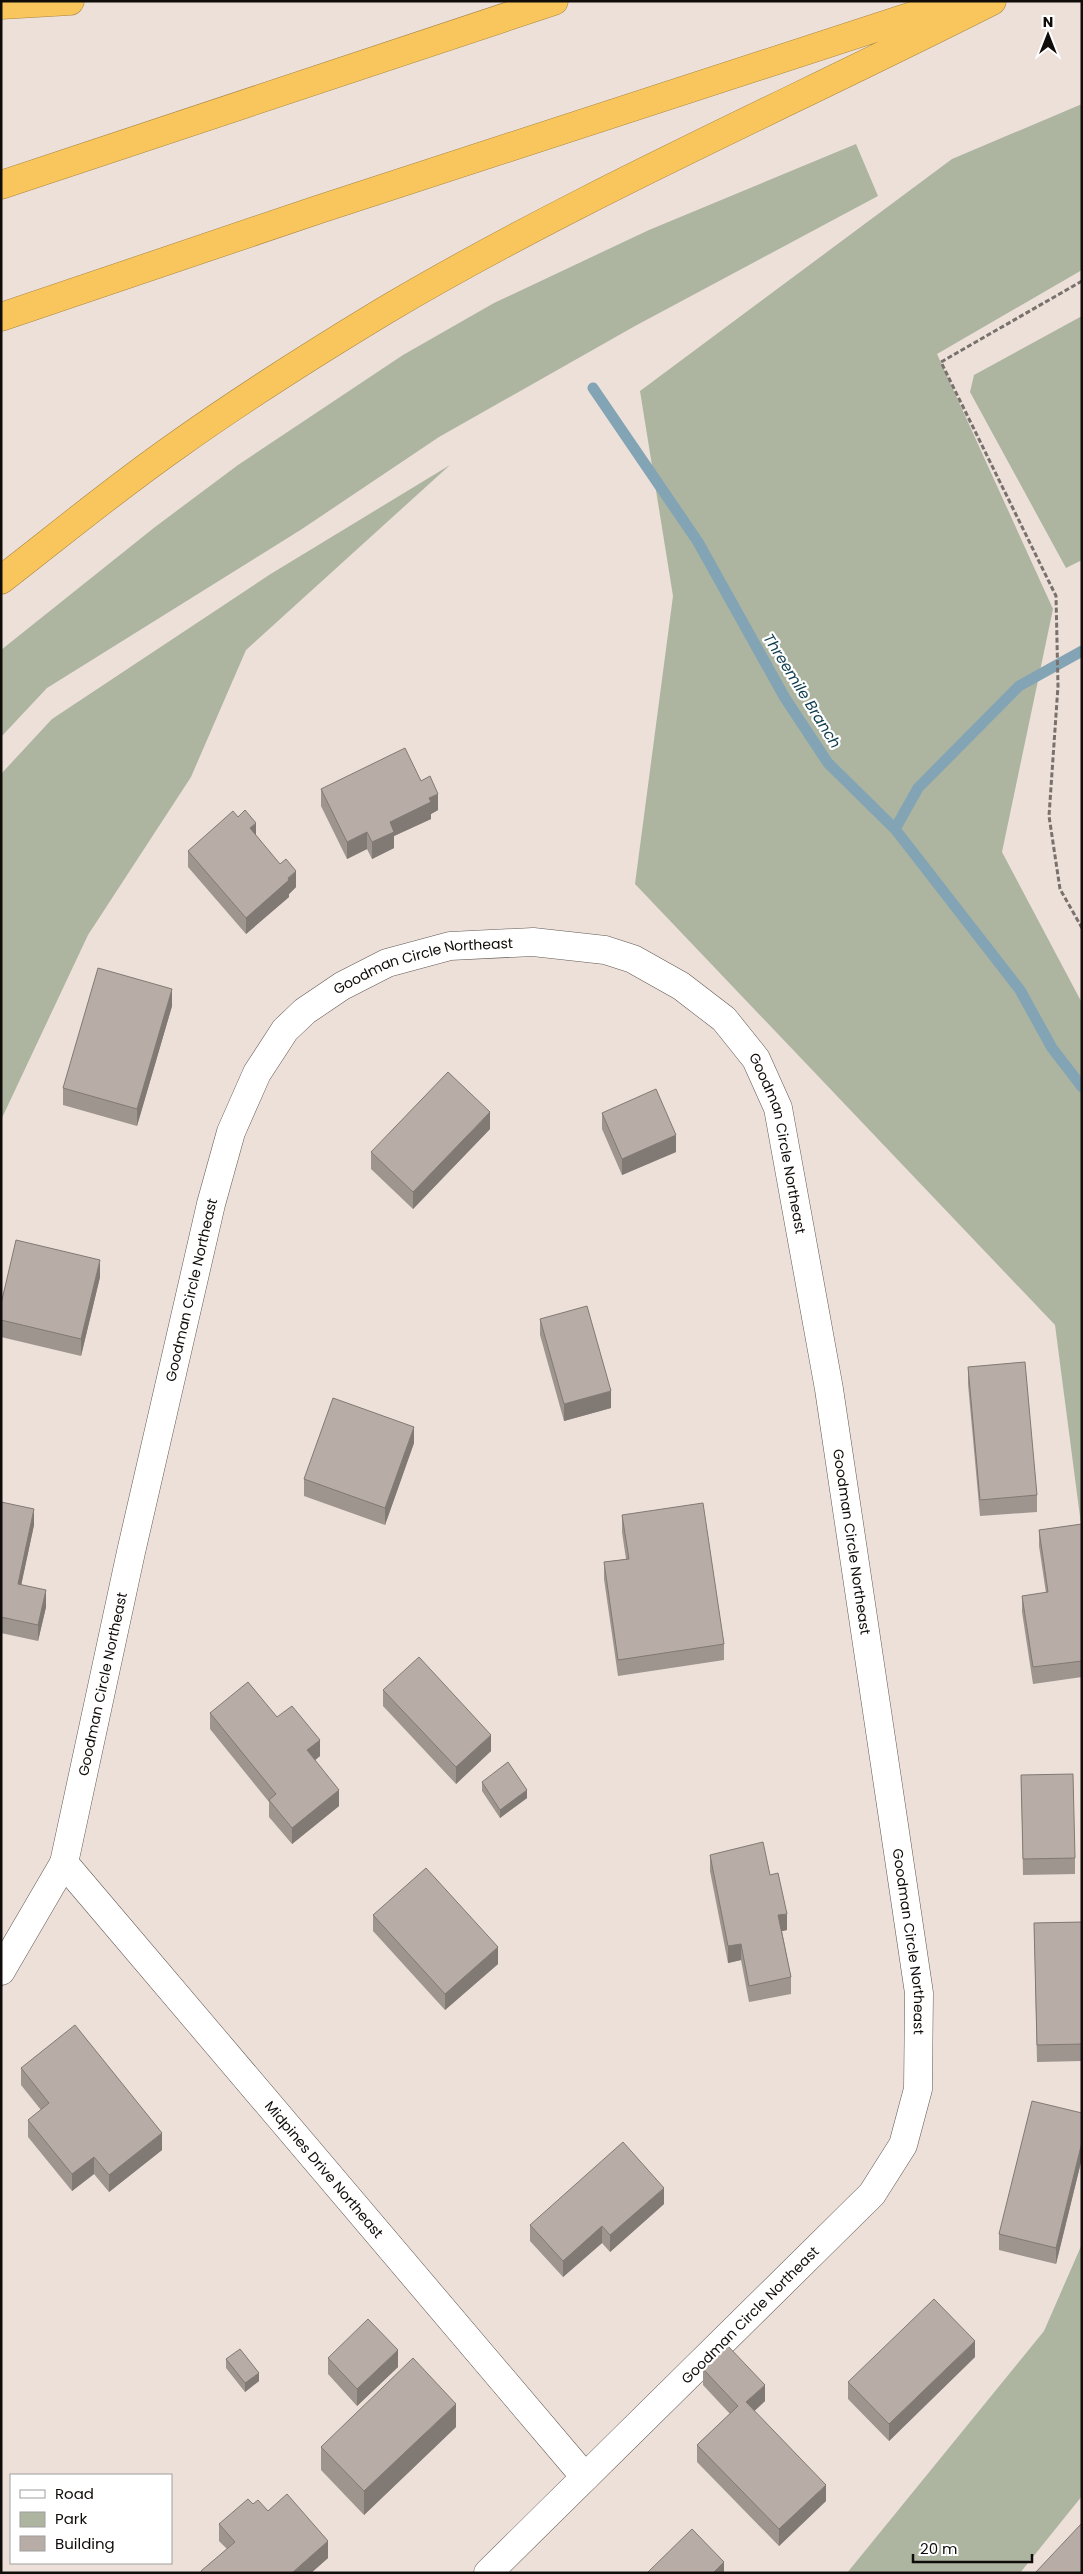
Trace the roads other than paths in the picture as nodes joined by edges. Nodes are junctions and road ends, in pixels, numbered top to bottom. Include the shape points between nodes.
1 (70, 1) edge
2 (554, 1) edge
3 (958, 1) edge
4 (992, 1) edge
5 (1, 5) edge
6 (1, 185) edge
7 (1, 317) edge
8 (1, 580) edge
9 (64, 1863) junction
10 (1, 1971) edge
11 (586, 2478) junction
12 (488, 2573) edge

1 - 5 highway
2 - 6 highway
3 - 7 highway via 317,210
4 - 8 highway via 863,67 708,138 606,190 384,311 182,442
9 - 10 street, Goodman Circle Northeast
9 - 11 street, Midpines Drive Northeast
9 - 11 street, Goodman Circle Northeast via 211,1204 235,1123 257,1073 285,1030 342,986 387,964 450,946 533,942 605,950 633,959 681,986 724,1019 756,1059 778,1108 829,1388 919,1992 918,2089 903,2145 872,2194
11 - 12 street, Goodman Circle Northeast

